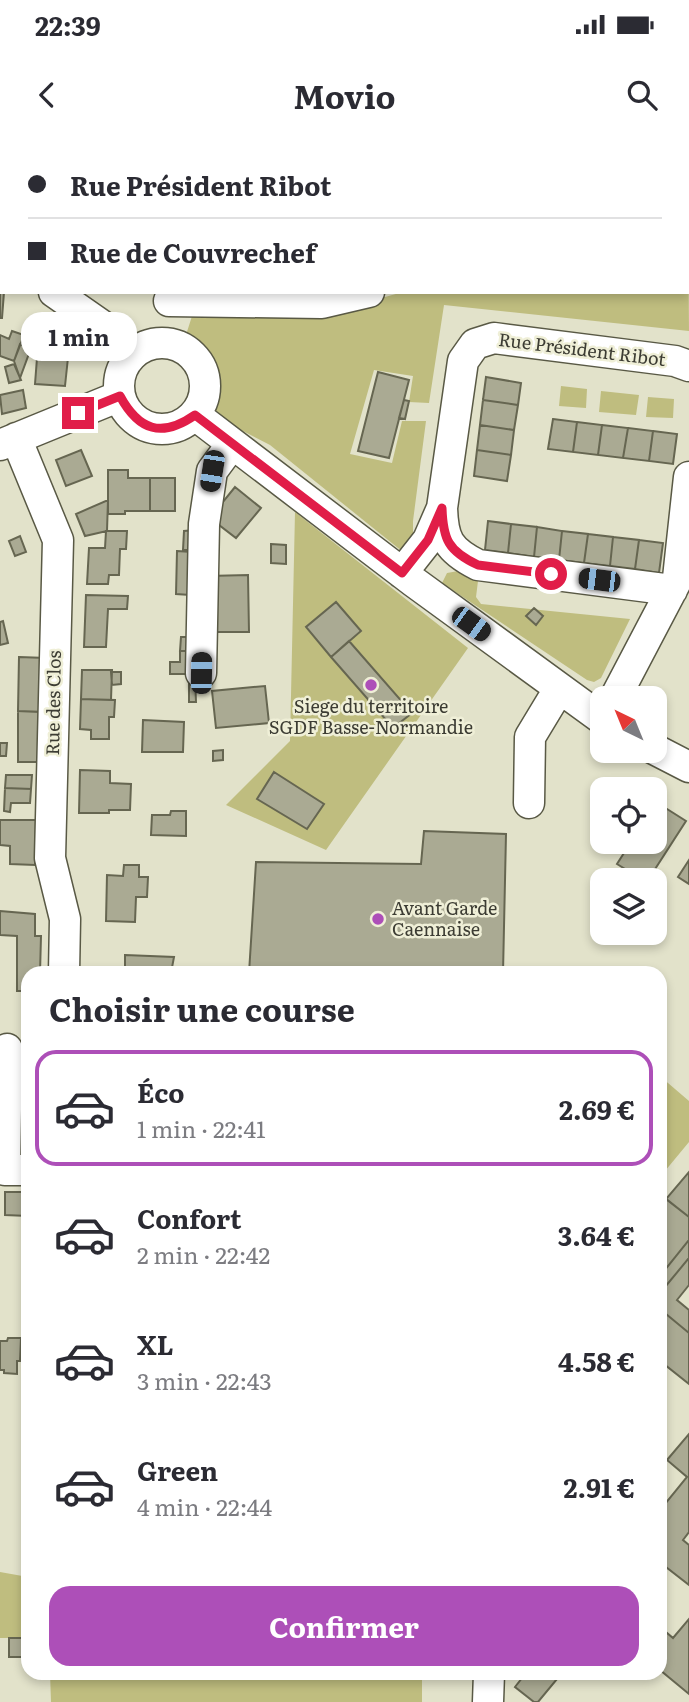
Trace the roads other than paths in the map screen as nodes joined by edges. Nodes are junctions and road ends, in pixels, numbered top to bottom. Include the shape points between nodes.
1 (57, 294) edge
2 (361, 294) edge
3 (169, 297) edge
4 (159, 342) junction
5 (131, 356) junction
6 (689, 366) edge
7 (120, 396) junction
8 (195, 415) junction
9 (8, 442) edge
10 (233, 444) junction
11 (689, 477) edge
12 (442, 508) junction
13 (402, 573) junction
14 (672, 590) junction
15 (201, 673) dead end
16 (621, 686) edge
17 (559, 689) junction
18 (590, 711) edge
19 (667, 756) edge
20 (689, 767) edge
21 (529, 803) dead end
22 (64, 966) edge
23 (12, 1049) edge
24 (21, 1170) edge
25 (489, 1680) edge
26 (488, 1702) edge

1 - 5 street via 107,330
2 - 3 street via 323,303
3 - 4 street
4 - 5 street
4 - 8 street via 187,351 201,368 205,390
5 - 7 street via 119,382
6 - 12 street, Rue Président Ribot via 494,338 475,344 463,361
7 - 8 street via 130,414 155,428 170,428
7 - 9 street
8 - 10 street
9 - 22 street, Rue des Clos via 58,540 50,858 65,919
10 - 13 street
10 - 15 street via 212,471 204,524
11 - 14 street via 678,578
12 - 13 street, Rue Président Ribot via 428,540
12 - 14 street, Rue Président Ribot via 448,543 478,565
13 - 17 street
14 - 16 street
17 - 18 street
17 - 21 street via 530,737
19 - 20 street
23 - 24 street via 5,1170
25 - 26 street

